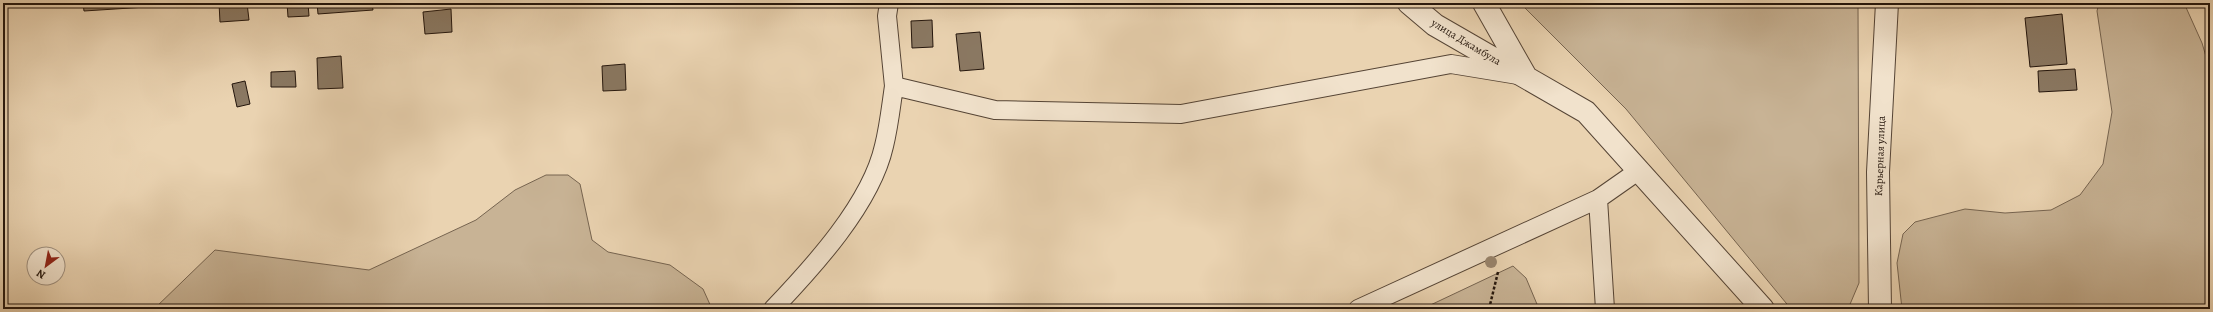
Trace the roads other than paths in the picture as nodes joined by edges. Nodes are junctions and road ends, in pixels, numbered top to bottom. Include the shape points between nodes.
1 (889, 3) edge
2 (1409, 3) edge
3 (1484, 3) edge
4 (1887, 3) edge
5 (1526, 77) junction
6 (894, 86) junction
7 (1638, 171) junction
8 (1598, 199) junction
9 (773, 309) edge
10 (1358, 309) edge
11 (1605, 309) edge
12 (1763, 309) edge
13 (1880, 309) edge

1 - 6 lane via 887,16
2 - 5 street, улица Джамбула via 1435,25
3 - 5 street
4 - 13 street, Карьерная улица via 1878,172
5 - 6 lane via 1451,64 1181,114 995,110
5 - 7 street, улица Джамбула via 1586,112
6 - 9 lane via 884,147 866,192 825,252
7 - 8 lane
7 - 12 street, улица Джамбула
8 - 10 lane
8 - 11 lane

